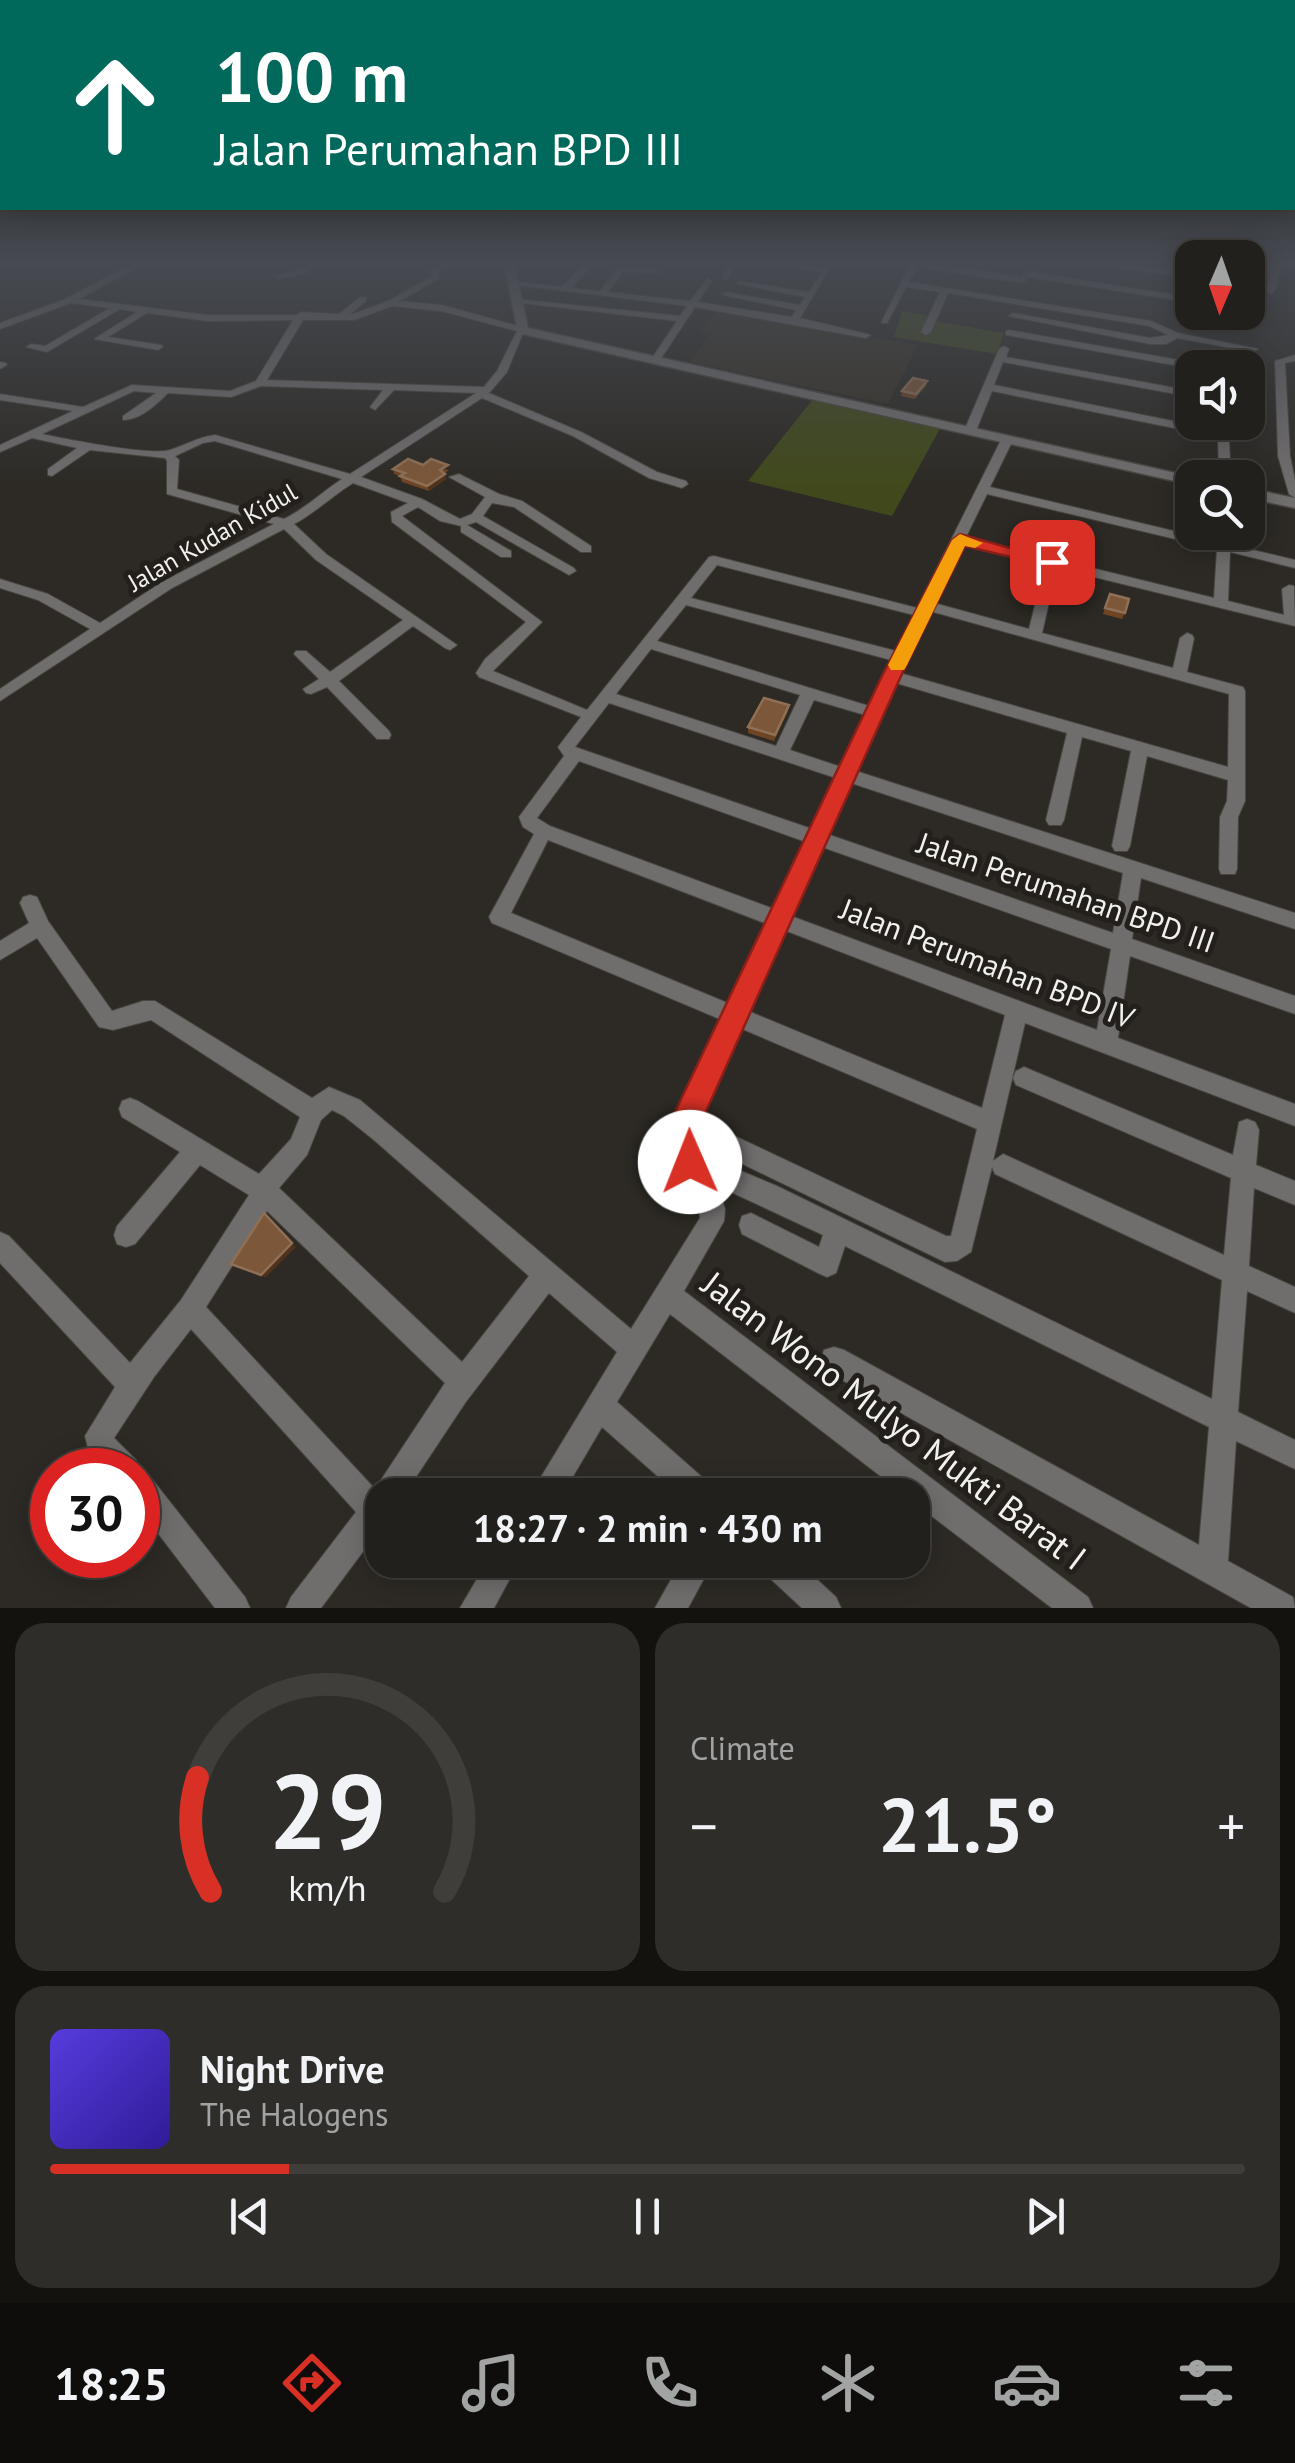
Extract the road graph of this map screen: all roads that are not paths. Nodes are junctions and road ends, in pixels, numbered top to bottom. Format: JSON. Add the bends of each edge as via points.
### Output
{"nodes":[{"id":1,"x":66,"y":337,"type":"edge"},
{"id":2,"x":101,"y":337,"type":"edge"},
{"id":3,"x":288,"y":337,"type":"edge"},
{"id":4,"x":519,"y":337,"type":"edge"},
{"id":5,"x":556,"y":337,"type":"edge"},
{"id":6,"x":671,"y":337,"type":"edge"},
{"id":7,"x":1007,"y":337,"type":"edge"},
{"id":8,"x":1035,"y":337,"type":"edge"},
{"id":9,"x":1128,"y":337,"type":"edge"},
{"id":10,"x":1173,"y":337,"type":"edge"},
{"id":11,"x":1072,"y":344,"type":"junction"},
{"id":12,"x":158,"y":346,"type":"dead end"},
{"id":13,"x":31,"y":347,"type":"dead end"},
{"id":14,"x":1118,"y":352,"type":"junction"},
{"id":15,"x":1175,"y":352,"type":"edge"},
{"id":16,"x":656,"y":358,"type":"junction"},
{"id":17,"x":1295,"y":358,"type":"edge"},
{"id":18,"x":1002,"y":359,"type":"junction"},
{"id":19,"x":1280,"y":378,"type":"junction"},
{"id":20,"x":1295,"y":380,"type":"edge"},
{"id":21,"x":260,"y":382,"type":"junction"},
{"id":22,"x":392,"y":386,"type":"junction"},
{"id":23,"x":990,"y":387,"type":"junction"},
{"id":24,"x":1175,"y":388,"type":"edge"},
{"id":25,"x":165,"y":390,"type":"junction"},
{"id":26,"x":484,"y":392,"type":"junction"},
{"id":27,"x":0,"y":397,"type":"edge"},
{"id":28,"x":1154,"y":407,"type":"dead end"},
{"id":29,"x":375,"y":408,"type":"dead end"},
{"id":30,"x":80,"y":410,"type":"junction"},
{"id":31,"x":127,"y":418,"type":"dead end"},
{"id":32,"x":1151,"y":421,"type":"junction"},
{"id":33,"x":1175,"y":424,"type":"edge"},
{"id":34,"x":970,"y":431,"type":"junction"},
{"id":35,"x":28,"y":434,"type":"junction"},
{"id":36,"x":1007,"y":440,"type":"junction"},
{"id":37,"x":88,"y":446,"type":"junction"},
{"id":38,"x":0,"y":449,"type":"edge"},
{"id":39,"x":168,"y":454,"type":"junction"},
{"id":40,"x":52,"y":472,"type":"dead end"},
{"id":41,"x":1175,"y":476,"type":"edge"},
{"id":42,"x":456,"y":477,"type":"dead end"},
{"id":43,"x":353,"y":478,"type":"junction"},
{"id":44,"x":492,"y":478,"type":"dead end"},
{"id":45,"x":682,"y":484,"type":"dead end"},
{"id":46,"x":476,"y":487,"type":"junction"},
{"id":47,"x":982,"y":490,"type":"junction"},
{"id":48,"x":1295,"y":494,"type":"edge"},
{"id":49,"x":494,"y":497,"type":"junction"},
{"id":50,"x":1265,"y":497,"type":"edge"},
{"id":51,"x":418,"y":502,"type":"junction"},
{"id":52,"x":1295,"y":503,"type":"edge"},
{"id":53,"x":476,"y":517,"type":"junction"},
{"id":54,"x":285,"y":524,"type":"junction"},
{"id":55,"x":463,"y":527,"type":"junction"},
{"id":56,"x":1175,"y":535,"type":"edge"},
{"id":57,"x":960,"y":540,"type":"junction"},
{"id":58,"x":434,"y":548,"type":"junction"},
{"id":59,"x":586,"y":548,"type":"dead end"},
{"id":60,"x":1224,"y":550,"type":"edge"},
{"id":61,"x":1237,"y":550,"type":"edge"},
{"id":62,"x":506,"y":554,"type":"dead end"},
{"id":63,"x":1052,"y":562,"type":"junction"},
{"id":64,"x":1295,"y":564,"type":"edge"},
{"id":65,"x":569,"y":572,"type":"dead end"},
{"id":66,"x":0,"y":584,"type":"edge"},
{"id":67,"x":1289,"y":589,"type":"dead end"},
{"id":68,"x":683,"y":600,"type":"junction"},
{"id":69,"x":1221,"y":604,"type":"junction"},
{"id":70,"x":927,"y":610,"type":"junction"},
{"id":71,"x":411,"y":621,"type":"junction"},
{"id":72,"x":1293,"y":622,"type":"edge"},
{"id":73,"x":101,"y":629,"type":"junction"},
{"id":74,"x":1035,"y":633,"type":"junction"},
{"id":75,"x":1187,"y":638,"type":"dead end"},
{"id":76,"x":650,"y":640,"type":"junction"},
{"id":77,"x":450,"y":645,"type":"dead end"},
{"id":78,"x":301,"y":654,"type":"dead end"},
{"id":79,"x":902,"y":658,"type":"junction"},
{"id":80,"x":1179,"y":674,"type":"junction"},
{"id":81,"x":892,"y":676,"type":"junction"},
{"id":82,"x":329,"y":680,"type":"junction"},
{"id":83,"x":311,"y":689,"type":"dead end"},
{"id":84,"x":809,"y":693,"type":"junction"},
{"id":85,"x":0,"y":696,"type":"edge"},
{"id":86,"x":607,"y":698,"type":"junction"},
{"id":87,"x":580,"y":712,"type":"dead end"},
{"id":88,"x":875,"y":712,"type":"junction"},
{"id":89,"x":1076,"y":729,"type":"junction"},
{"id":90,"x":383,"y":735,"type":"dead end"},
{"id":91,"x":1140,"y":748,"type":"junction"},
{"id":92,"x":575,"y":754,"type":"junction"},
{"id":93,"x":780,"y":754,"type":"junction"},
{"id":94,"x":846,"y":775,"type":"junction"},
{"id":95,"x":1234,"y":775,"type":"junction"},
{"id":96,"x":1055,"y":820,"type":"dead end"},
{"id":97,"x":544,"y":831,"type":"junction"},
{"id":98,"x":818,"y":838,"type":"junction"},
{"id":99,"x":1121,"y":846,"type":"dead end"},
{"id":100,"x":1133,"y":868,"type":"junction"},
{"id":101,"x":1228,"y":869,"type":"dead end"},
{"id":102,"x":30,"y":903,"type":"dead end"},
{"id":103,"x":781,"y":920,"type":"junction"},
{"id":104,"x":1295,"y":921,"type":"edge"},
{"id":105,"x":40,"y":926,"type":"junction"},
{"id":106,"x":1122,"y":944,"type":"junction"},
{"id":107,"x":0,"y":951,"type":"edge"},
{"id":108,"x":1295,"y":1005,"type":"edge"},
{"id":109,"x":1017,"y":1010,"type":"junction"},
{"id":110,"x":733,"y":1014,"type":"junction"},
{"id":111,"x":1106,"y":1044,"type":"junction"},
{"id":112,"x":1024,"y":1078,"type":"dead end"},
{"id":113,"x":321,"y":1105,"type":"junction"},
{"id":114,"x":130,"y":1110,"type":"dead end"},
{"id":115,"x":1295,"y":1116,"type":"edge"},
{"id":116,"x":991,"y":1123,"type":"junction"},
{"id":117,"x":684,"y":1124,"type":"junction"},
{"id":118,"x":1246,"y":1130,"type":"dead end"},
{"id":119,"x":198,"y":1149,"type":"junction"},
{"id":120,"x":690,"y":1162,"type":"junction"},
{"id":121,"x":1003,"y":1166,"type":"dead end"},
{"id":122,"x":1243,"y":1172,"type":"junction"},
{"id":123,"x":263,"y":1192,"type":"junction"},
{"id":124,"x":1295,"y":1193,"type":"edge"},
{"id":125,"x":751,"y":1225,"type":"dead end"},
{"id":126,"x":837,"y":1229,"type":"junction"},
{"id":127,"x":126,"y":1235,"type":"dead end"},
{"id":128,"x":0,"y":1244,"type":"edge"},
{"id":129,"x":1236,"y":1273,"type":"junction"},
{"id":130,"x":547,"y":1274,"type":"junction"},
{"id":131,"x":666,"y":1294,"type":"junction"},
{"id":132,"x":1295,"y":1300,"type":"edge"},
{"id":133,"x":190,"y":1310,"type":"junction"},
{"id":134,"x":633,"y":1349,"type":"junction"},
{"id":135,"x":834,"y":1360,"type":"dead end"},
{"id":136,"x":464,"y":1382,"type":"junction"},
{"id":137,"x":132,"y":1385,"type":"junction"},
{"id":138,"x":600,"y":1406,"type":"junction"},
{"id":139,"x":1225,"y":1420,"type":"junction"},
{"id":140,"x":107,"y":1448,"type":"edge"},
{"id":141,"x":1295,"y":1455,"type":"edge"},
{"id":142,"x":399,"y":1478,"type":"edge"},
{"id":143,"x":556,"y":1478,"type":"edge"},
{"id":144,"x":682,"y":1478,"type":"edge"},
{"id":145,"x":365,"y":1486,"type":"edge"},
{"id":146,"x":160,"y":1512,"type":"edge"},
{"id":147,"x":365,"y":1525,"type":"edge"},
{"id":148,"x":1212,"y":1570,"type":"junction"},
{"id":149,"x":494,"y":1578,"type":"edge"},
{"id":150,"x":689,"y":1578,"type":"edge"},
{"id":151,"x":793,"y":1578,"type":"edge"},
{"id":152,"x":234,"y":1608,"type":"edge"},
{"id":153,"x":302,"y":1608,"type":"edge"},
{"id":154,"x":476,"y":1608,"type":"edge"},
{"id":155,"x":672,"y":1608,"type":"edge"},
{"id":156,"x":826,"y":1608,"type":"edge"},
{"id":157,"x":1076,"y":1608,"type":"edge"},
{"id":158,"x":1282,"y":1608,"type":"edge"}],
"edges":[{"from":1,"to":13,"type":"street","via":[[47,348]]},
{"from":2,"to":12,"type":"street"},
{"from":3,"to":21,"type":"street"},
{"from":4,"to":26,"type":"street","name":"Jalan Kudan Kidul"},
{"from":5,"to":16,"type":"street"},
{"from":6,"to":16,"type":"street"},
{"from":7,"to":18,"type":"street"},
{"from":8,"to":11,"type":"street"},
{"from":9,"to":10,"type":"street"},
{"from":11,"to":14,"type":"street"},
{"from":11,"to":14,"type":"street","via":[[1066,364],[1104,373],[1112,372]]},
{"from":14,"to":15,"type":"street"},
{"from":16,"to":34,"type":"street"},
{"from":17,"to":19,"type":"street","via":[[1280,361]]},
{"from":18,"to":23,"type":"street"},
{"from":18,"to":24,"type":"street"},
{"from":19,"to":20,"type":"street"},
{"from":19,"to":48,"type":"street","via":[[1281,458]]},
{"from":21,"to":22,"type":"street"},
{"from":21,"to":25,"type":"street","via":[[232,394]]},
{"from":22,"to":26,"type":"street"},
{"from":22,"to":29,"type":"street"},
{"from":23,"to":32,"type":"street","via":[[1075,398]]},
{"from":23,"to":34,"type":"street"},
{"from":25,"to":30,"type":"street","via":[[132,388]]},
{"from":25,"to":31,"type":"street"},
{"from":26,"to":43,"type":"street","name":"Jalan Kudan Kidul"},
{"from":26,"to":45,"type":"street"},
{"from":27,"to":30,"type":"street"},
{"from":28,"to":32,"type":"street"},
{"from":30,"to":35,"type":"street"},
{"from":32,"to":33,"type":"street"},
{"from":34,"to":36,"type":"street"},
{"from":35,"to":37,"type":"street"},
{"from":35,"to":38,"type":"street"},
{"from":36,"to":41,"type":"street"},
{"from":36,"to":47,"type":"street"},
{"from":37,"to":39,"type":"street"},
{"from":37,"to":40,"type":"street"},
{"from":39,"to":43,"type":"street","via":[[216,438]]},
{"from":39,"to":54,"type":"street","via":[[171,490]]},
{"from":42,"to":46,"type":"street"},
{"from":43,"to":51,"type":"street"},
{"from":43,"to":54,"type":"street","name":"Jalan Kudan Kidul"},
{"from":44,"to":46,"type":"street"},
{"from":46,"to":49,"type":"street"},
{"from":47,"to":56,"type":"street"},
{"from":47,"to":57,"type":"street"},
{"from":49,"to":53,"type":"street"},
{"from":49,"to":59,"type":"street","via":[[518,504]]},
{"from":50,"to":52,"type":"street"},
{"from":51,"to":55,"type":"street"},
{"from":51,"to":58,"type":"street","via":[[394,517]]},
{"from":53,"to":55,"type":"street"},
{"from":53,"to":65,"type":"street"},
{"from":54,"to":71,"type":"street"},
{"from":54,"to":73,"type":"street","name":"Jalan Kudan Kidul","via":[[185,574]]},
{"from":55,"to":58,"type":"street"},
{"from":55,"to":62,"type":"street"},
{"from":57,"to":63,"type":"street"},
{"from":57,"to":70,"type":"street"},
{"from":58,"to":87,"type":"street","via":[[532,618],[533,625],[484,674]]},
{"from":60,"to":69,"type":"street"},
{"from":61,"to":64,"type":"street"},
{"from":63,"to":69,"type":"street"},
{"from":63,"to":74,"type":"street"},
{"from":66,"to":73,"type":"street","via":[[44,598]]},
{"from":67,"to":72,"type":"street"},
{"from":68,"to":70,"type":"street","via":[[710,562],[720,561]]},
{"from":68,"to":76,"type":"street"},
{"from":68,"to":79,"type":"street"},
{"from":69,"to":72,"type":"street"},
{"from":70,"to":74,"type":"street"},
{"from":70,"to":79,"type":"street"},
{"from":71,"to":77,"type":"street"},
{"from":71,"to":82,"type":"street"},
{"from":73,"to":85,"type":"street","name":"Jalan Kudan Kidul"},
{"from":74,"to":80,"type":"street"},
{"from":75,"to":80,"type":"street"},
{"from":76,"to":84,"type":"street"},
{"from":76,"to":86,"type":"street"},
{"from":78,"to":82,"type":"street"},
{"from":79,"to":81,"type":"street"},
{"from":80,"to":95,"type":"street","via":[[1236,691]]},
{"from":81,"to":88,"type":"street"},
{"from":81,"to":89,"type":"street"},
{"from":82,"to":83,"type":"street"},
{"from":82,"to":90,"type":"street"},
{"from":84,"to":88,"type":"street"},
{"from":84,"to":93,"type":"street"},
{"from":86,"to":92,"type":"street","via":[[566,747]]},
{"from":86,"to":93,"type":"street","name":"Jalan Perumahan BPD III"},
{"from":88,"to":94,"type":"street"},
{"from":89,"to":91,"type":"street"},
{"from":89,"to":96,"type":"street"},
{"from":91,"to":95,"type":"street"},
{"from":91,"to":99,"type":"street"},
{"from":92,"to":97,"type":"street","via":[[528,817]]},
{"from":92,"to":98,"type":"street","name":"Jalan Perumahan BPD III"},
{"from":93,"to":94,"type":"street","name":"Jalan Perumahan BPD III"},
{"from":94,"to":98,"type":"street"},
{"from":94,"to":100,"type":"street","name":"Jalan Perumahan BPD III"},
{"from":95,"to":101,"type":"street"},
{"from":97,"to":103,"type":"street","name":"Jalan Perumahan BPD IV"},
{"from":97,"to":110,"type":"street","via":[[500,917]]},
{"from":98,"to":103,"type":"street"},
{"from":98,"to":106,"type":"street","name":"Jalan Perumahan BPD III"},
{"from":100,"to":104,"type":"street","name":"Jalan Perumahan BPD III"},
{"from":100,"to":106,"type":"street"},
{"from":102,"to":105,"type":"street"},
{"from":103,"to":109,"type":"street","name":"Jalan Perumahan BPD IV"},
{"from":103,"to":110,"type":"street"},
{"from":105,"to":107,"type":"street"},
{"from":105,"to":113,"type":"street","via":[[106,1020],[155,1011]]},
{"from":106,"to":108,"type":"street","name":"Jalan Perumahan BPD III"},
{"from":106,"to":111,"type":"street"},
{"from":109,"to":111,"type":"street","name":"Jalan Perumahan BPD IV"},
{"from":109,"to":116,"type":"street"},
{"from":110,"to":116,"type":"street"},
{"from":110,"to":117,"type":"street"},
{"from":111,"to":115,"type":"street","name":"Jalan Perumahan BPD IV"},
{"from":112,"to":122,"type":"street"},
{"from":113,"to":123,"type":"street"},
{"from":113,"to":130,"type":"street","via":[[367,1120]]},
{"from":114,"to":119,"type":"street"},
{"from":116,"to":117,"type":"street","via":[[962,1242],[944,1249]]},
{"from":117,"to":120,"type":"street"},
{"from":118,"to":122,"type":"street"},
{"from":119,"to":123,"type":"street"},
{"from":119,"to":127,"type":"street"},
{"from":120,"to":126,"type":"street"},
{"from":120,"to":131,"type":"street","via":[[711,1197],[712,1221]]},
{"from":121,"to":129,"type":"street"},
{"from":122,"to":124,"type":"street"},
{"from":122,"to":129,"type":"street"},
{"from":123,"to":133,"type":"street"},
{"from":123,"to":136,"type":"street"},
{"from":125,"to":126,"type":"street","via":[[827,1264]]},
{"from":126,"to":139,"type":"street"},
{"from":128,"to":137,"type":"street"},
{"from":129,"to":132,"type":"street"},
{"from":129,"to":139,"type":"street"},
{"from":130,"to":134,"type":"street"},
{"from":130,"to":136,"type":"street"},
{"from":131,"to":134,"type":"street"},
{"from":131,"to":157,"type":"street","name":"Jalan Wono Mulyo Mukti Barat I"},
{"from":133,"to":137,"type":"street"},
{"from":133,"to":145,"type":"street"},
{"from":134,"to":138,"type":"street"},
{"from":135,"to":148,"type":"street"},
{"from":136,"to":142,"type":"street"},
{"from":137,"to":140,"type":"street","via":[[98,1438]]},
{"from":138,"to":143,"type":"street"},
{"from":138,"to":144,"type":"street"},
{"from":139,"to":141,"type":"street"},
{"from":139,"to":148,"type":"street"},
{"from":146,"to":152,"type":"street"},
{"from":147,"to":153,"type":"street"},
{"from":148,"to":158,"type":"street"},
{"from":149,"to":154,"type":"street"},
{"from":150,"to":155,"type":"street"},
{"from":151,"to":156,"type":"street"}]}
